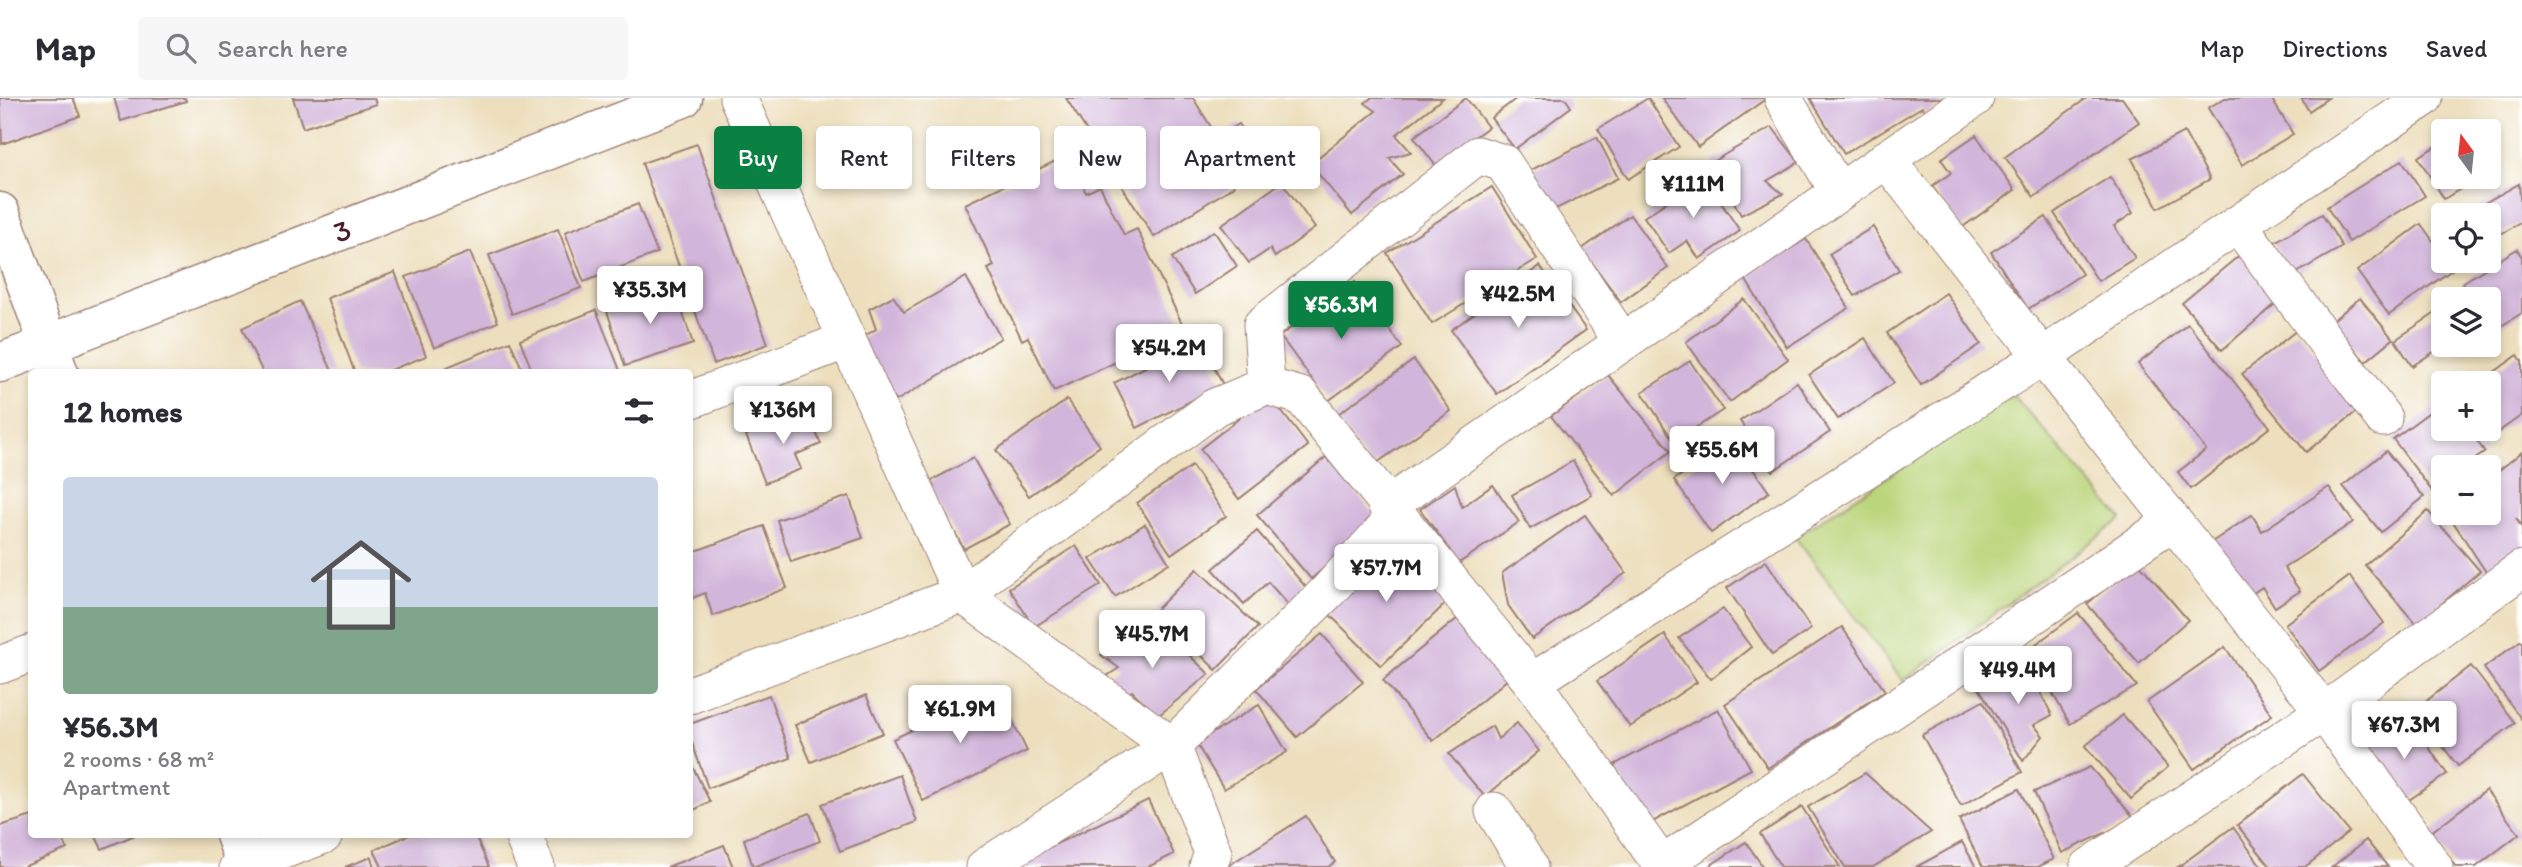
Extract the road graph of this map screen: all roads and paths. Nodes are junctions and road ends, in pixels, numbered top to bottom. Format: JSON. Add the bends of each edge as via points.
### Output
{"nodes":[{"id":1,"x":682,"y":98,"type":"edge"},
{"id":2,"x":738,"y":98,"type":"edge"},
{"id":3,"x":1783,"y":98,"type":"edge"},
{"id":4,"x":1975,"y":98,"type":"edge"},
{"id":5,"x":2424,"y":98,"type":"edge"},
{"id":6,"x":1886,"y":159,"type":"junction"},
{"id":7,"x":1838,"y":191,"type":"junction"},
{"id":8,"x":0,"y":212,"type":"edge"},
{"id":9,"x":2238,"y":225,"type":"junction"},
{"id":10,"x":847,"y":340,"type":"junction"},
{"id":11,"x":1622,"y":341,"type":"junction"},
{"id":12,"x":2042,"y":357,"type":"junction"},
{"id":13,"x":54,"y":359,"type":"edge"},
{"id":14,"x":0,"y":363,"type":"edge"},
{"id":15,"x":1266,"y":386,"type":"junction"},
{"id":16,"x":693,"y":399,"type":"edge"},
{"id":17,"x":2383,"y":418,"type":"dead end"},
{"id":18,"x":1392,"y":511,"type":"junction"},
{"id":19,"x":2172,"y":522,"type":"junction"},
{"id":20,"x":2522,"y":569,"type":"edge"},
{"id":21,"x":962,"y":594,"type":"junction"},
{"id":22,"x":28,"y":654,"type":"edge"},
{"id":23,"x":0,"y":665,"type":"edge"},
{"id":24,"x":1532,"y":682,"type":"junction"},
{"id":25,"x":693,"y":694,"type":"edge"},
{"id":26,"x":2323,"y":712,"type":"junction"},
{"id":27,"x":1172,"y":746,"type":"junction"},
{"id":28,"x":1494,"y":811,"type":"dead end"},
{"id":29,"x":313,"y":838,"type":"edge"},
{"id":30,"x":524,"y":838,"type":"edge"},
{"id":31,"x":242,"y":858,"type":"edge"},
{"id":32,"x":1662,"y":866,"type":"edge"},
{"id":33,"x":536,"y":867,"type":"edge"},
{"id":34,"x":985,"y":867,"type":"edge"},
{"id":35,"x":1208,"y":867,"type":"edge"},
{"id":36,"x":1529,"y":867,"type":"edge"},
{"id":37,"x":2089,"y":867,"type":"edge"},
{"id":38,"x":2434,"y":867,"type":"edge"}],
"edges":[{"from":1,"to":13,"type":"street","name":"3"},
{"from":2,"to":10,"type":"street"},
{"from":3,"to":7,"type":"street"},
{"from":4,"to":6,"type":"street"},
{"from":5,"to":9,"type":"street"},
{"from":6,"to":7,"type":"street"},
{"from":6,"to":12,"type":"street"},
{"from":7,"to":11,"type":"street"},
{"from":8,"to":13,"type":"street"},
{"from":9,"to":12,"type":"street"},
{"from":9,"to":17,"type":"street"},
{"from":10,"to":16,"type":"street"},
{"from":10,"to":21,"type":"street"},
{"from":11,"to":15,"type":"street","via":[[1503,163],[1478,155],[1262,325]]},
{"from":11,"to":18,"type":"street"},
{"from":12,"to":19,"type":"street"},
{"from":12,"to":24,"type":"street"},
{"from":13,"to":14,"type":"street","name":"3"},
{"from":15,"to":18,"type":"street","via":[[1301,396]]},
{"from":15,"to":21,"type":"street","via":[[1216,407]]},
{"from":18,"to":24,"type":"street"},
{"from":18,"to":27,"type":"street","via":[[1328,591]]},
{"from":19,"to":26,"type":"street"},
{"from":19,"to":32,"type":"street"},
{"from":20,"to":26,"type":"street"},
{"from":21,"to":25,"type":"street"},
{"from":21,"to":27,"type":"street"},
{"from":22,"to":23,"type":"street"},
{"from":24,"to":32,"type":"street"},
{"from":26,"to":37,"type":"street"},
{"from":26,"to":38,"type":"street"},
{"from":27,"to":34,"type":"street"},
{"from":27,"to":35,"type":"street","via":[[1213,853]]},
{"from":28,"to":36,"type":"street"},
{"from":29,"to":31,"type":"street"},
{"from":30,"to":33,"type":"street"}]}
